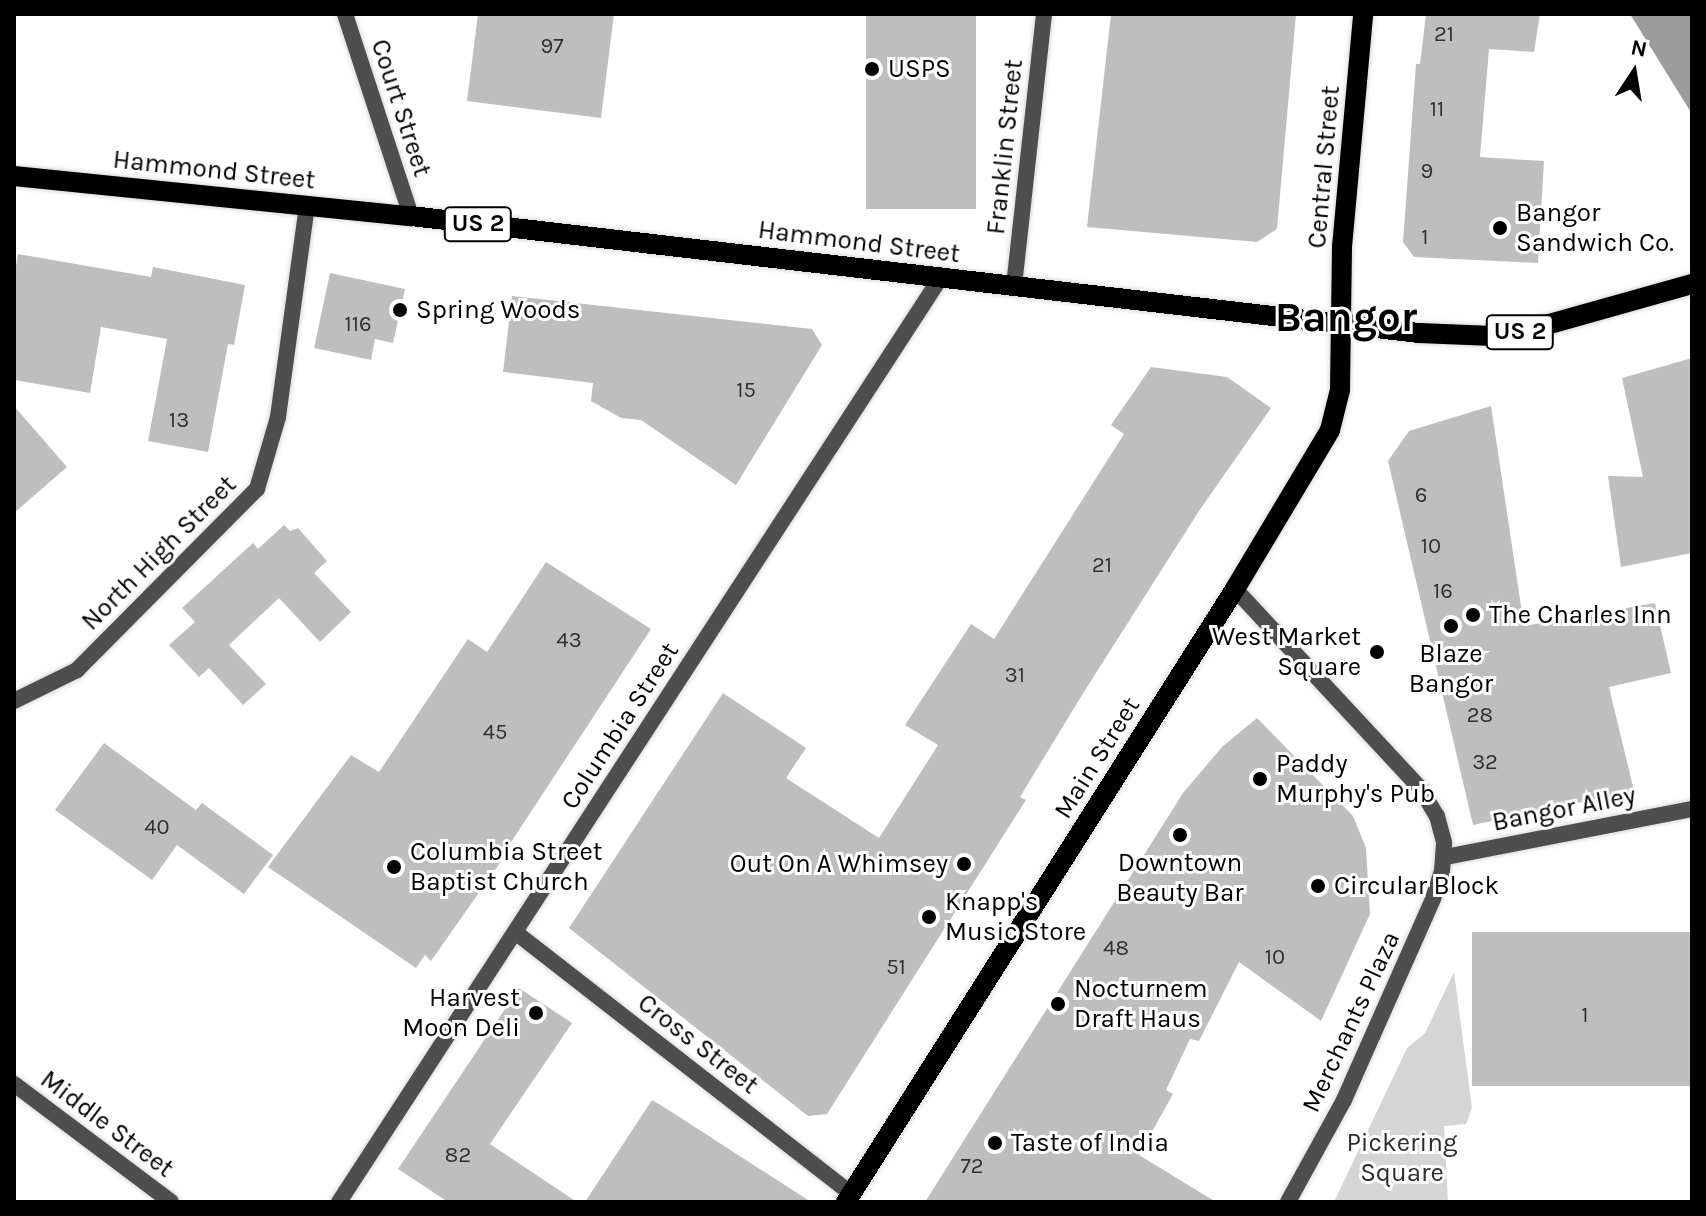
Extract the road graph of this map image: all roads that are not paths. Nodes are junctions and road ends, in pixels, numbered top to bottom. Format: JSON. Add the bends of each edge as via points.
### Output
{"nodes":[{"id":1,"x":345,"y":14,"type":"edge"},
{"id":2,"x":1044,"y":14,"type":"edge"},
{"id":3,"x":1363,"y":14,"type":"edge"},
{"id":4,"x":14,"y":176,"type":"edge"},
{"id":5,"x":307,"y":206,"type":"junction"},
{"id":6,"x":411,"y":216,"type":"junction"},
{"id":7,"x":941,"y":277,"type":"junction"},
{"id":8,"x":1692,"y":284,"type":"edge"},
{"id":9,"x":1014,"y":286,"type":"junction"},
{"id":10,"x":1341,"y":324,"type":"junction"},
{"id":11,"x":1235,"y":589,"type":"junction"},
{"id":12,"x":14,"y":701,"type":"edge"},
{"id":13,"x":1692,"y":809,"type":"edge"},
{"id":14,"x":1445,"y":857,"type":"junction"},
{"id":15,"x":515,"y":932,"type":"junction"},
{"id":16,"x":14,"y":1084,"type":"edge"},
{"id":17,"x":849,"y":1198,"type":"edge"},
{"id":18,"x":171,"y":1202,"type":"edge"},
{"id":19,"x":339,"y":1202,"type":"edge"},
{"id":20,"x":1288,"y":1202,"type":"edge"}],
"edges":[{"from":1,"to":6,"type":"street","name":"Court Street"},
{"from":2,"to":9,"type":"street","name":"Franklin Street"},
{"from":3,"to":10,"type":"main road","name":"Central Street","via":[[1342,247]]},
{"from":4,"to":5,"type":"main road","name":"Hammond Street","number":"US 2"},
{"from":5,"to":6,"type":"main road","name":"Hammond Street","number":"US 2"},
{"from":5,"to":12,"type":"street","name":"North High Street","via":[[278,417],[257,489],[77,670]]},
{"from":6,"to":7,"type":"main road","name":"Hammond Street","number":"US 2"},
{"from":7,"to":9,"type":"main road","name":"Hammond Street","number":"US 2"},
{"from":7,"to":15,"type":"street","name":"Columbia Street"},
{"from":8,"to":10,"type":"main road","name":"Hammond Street","number":"US 2","via":[[1550,326],[1493,336]]},
{"from":9,"to":10,"type":"main road","name":"Hammond Street","number":"US 2"},
{"from":10,"to":11,"type":"main road","name":"Main Street","via":[[1340,390],[1330,430]]},
{"from":11,"to":14,"type":"street","via":[[1420,788],[1437,816]]},
{"from":11,"to":17,"type":"main road","name":"Main Street"},
{"from":13,"to":14,"type":"street","name":"Bangor Alley"},
{"from":14,"to":20,"type":"street","name":"Merchants Plaza","via":[[1433,899],[1349,1090]]},
{"from":15,"to":17,"type":"street","name":"Cross Street"},
{"from":15,"to":19,"type":"street","name":"Columbia Street"},
{"from":16,"to":18,"type":"street","name":"Middle Street"}]}
